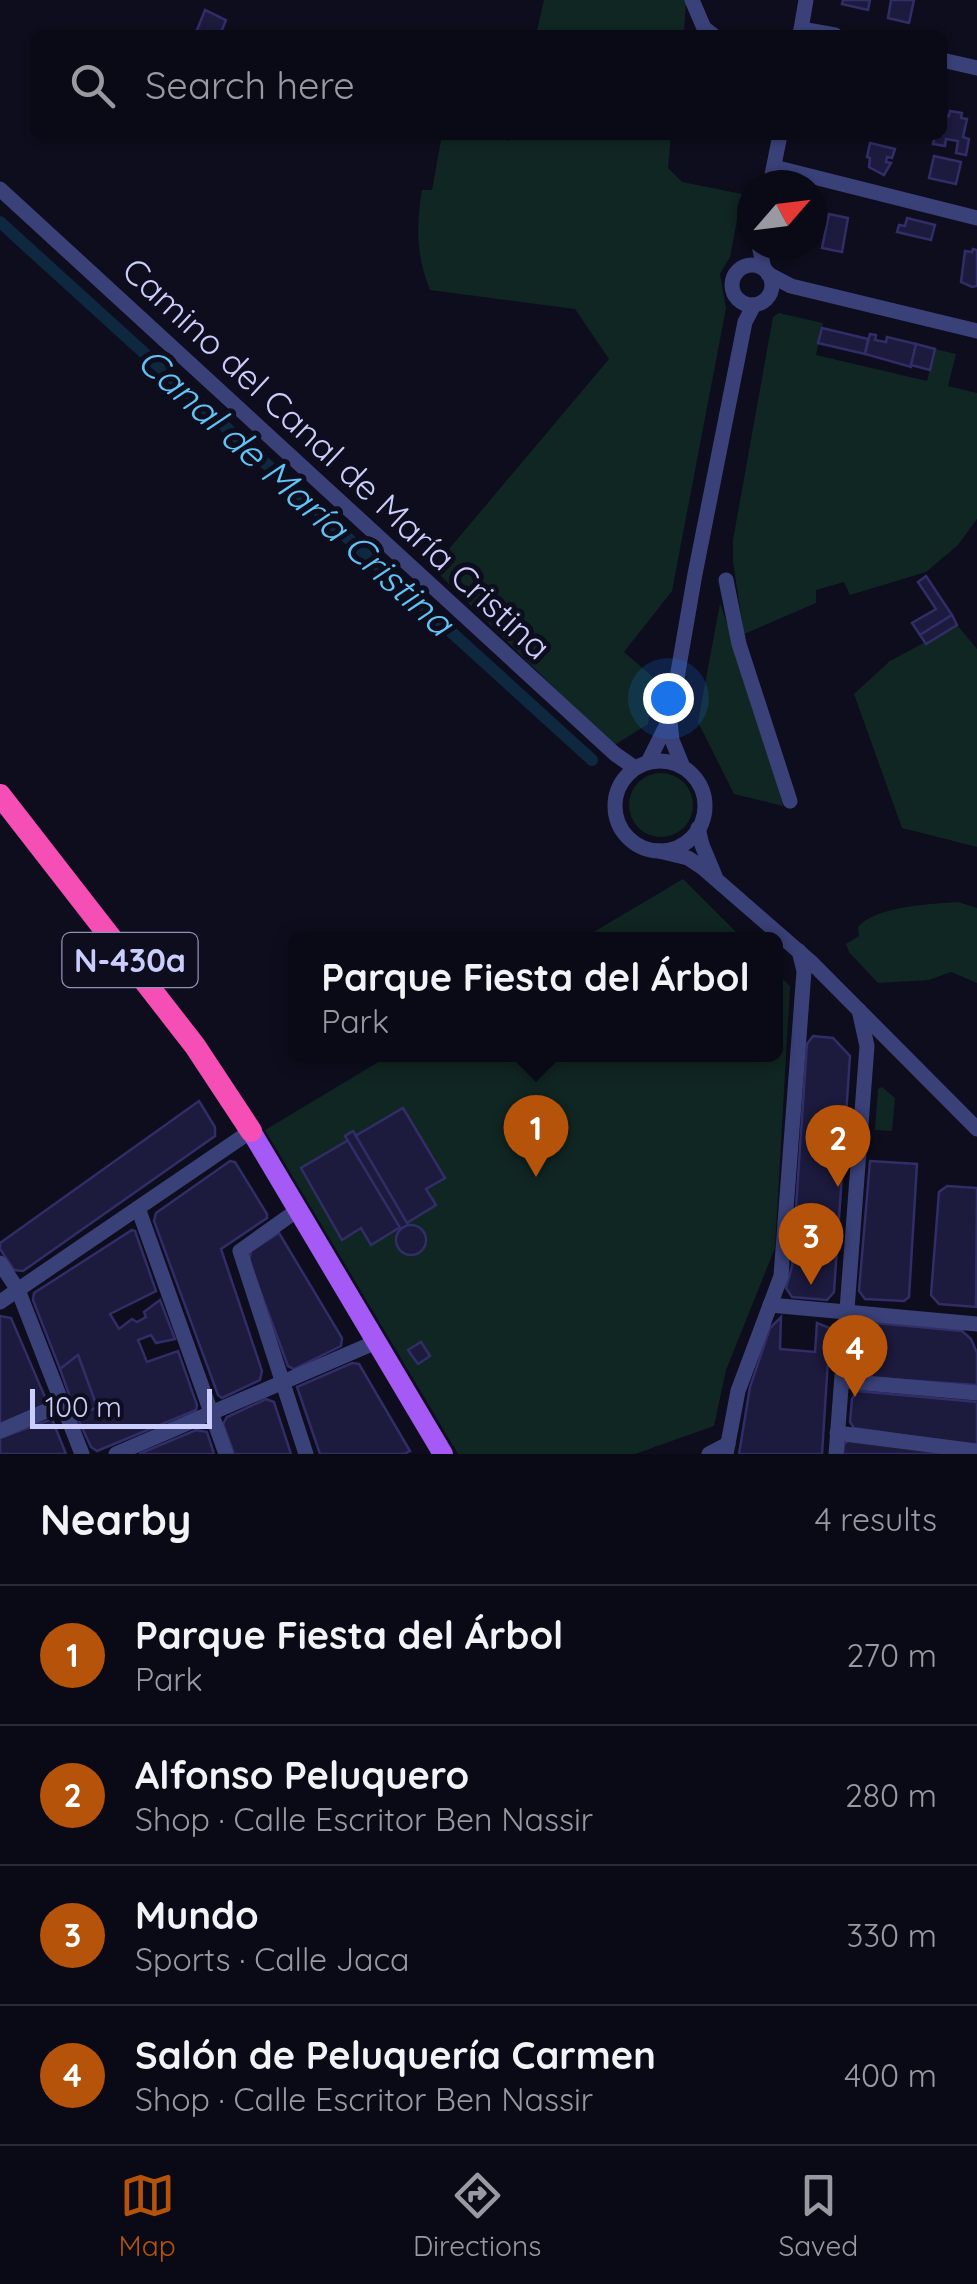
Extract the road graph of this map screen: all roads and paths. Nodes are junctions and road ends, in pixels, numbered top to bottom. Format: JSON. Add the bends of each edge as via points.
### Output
{"nodes":[{"id":1,"x":692,"y":0,"type":"edge"},
{"id":2,"x":806,"y":0,"type":"edge"},
{"id":3,"x":707,"y":30,"type":"edge"},
{"id":4,"x":800,"y":30,"type":"edge"},
{"id":5,"x":947,"y":61,"type":"edge"},
{"id":6,"x":977,"y":68,"type":"edge"},
{"id":7,"x":779,"y":140,"type":"edge"},
{"id":8,"x":774,"y":167,"type":"junction"},
{"id":9,"x":773,"y":170,"type":"edge"},
{"id":10,"x":0,"y":189,"type":"edge"},
{"id":11,"x":977,"y":218,"type":"edge"},
{"id":12,"x":751,"y":260,"type":"edge"},
{"id":13,"x":763,"y":260,"type":"edge"},
{"id":14,"x":747,"y":266,"type":"junction"},
{"id":15,"x":766,"y":271,"type":"junction"},
{"id":16,"x":791,"y":286,"type":"junction"},
{"id":17,"x":769,"y":295,"type":"junction"},
{"id":18,"x":747,"y":307,"type":"junction"},
{"id":19,"x":977,"y":330,"type":"edge"},
{"id":20,"x":726,"y":580,"type":"dead end"},
{"id":21,"x":670,"y":718,"type":"junction"},
{"id":22,"x":642,"y":765,"type":"junction"},
{"id":23,"x":683,"y":767,"type":"junction"},
{"id":24,"x":0,"y":795,"type":"edge"},
{"id":25,"x":790,"y":801,"type":"dead end"},
{"id":26,"x":698,"y":828,"type":"junction"},
{"id":27,"x":659,"y":850,"type":"junction"},
{"id":28,"x":717,"y":879,"type":"junction"},
{"id":29,"x":777,"y":932,"type":"edge"},
{"id":30,"x":783,"y":937,"type":"edge"},
{"id":31,"x":799,"y":951,"type":"junction"},
{"id":32,"x":838,"y":988,"type":"junction"},
{"id":33,"x":801,"y":1003,"type":"junction"},
{"id":34,"x":859,"y":1010,"type":"junction"},
{"id":35,"x":892,"y":1045,"type":"junction"},
{"id":36,"x":867,"y":1046,"type":"junction"},
{"id":37,"x":977,"y":1129,"type":"edge"},
{"id":38,"x":251,"y":1131,"type":"junction"},
{"id":39,"x":138,"y":1208,"type":"junction"},
{"id":40,"x":299,"y":1208,"type":"junction"},
{"id":41,"x":0,"y":1263,"type":"edge"},
{"id":42,"x":18,"y":1290,"type":"junction"},
{"id":43,"x":0,"y":1302,"type":"edge"},
{"id":44,"x":770,"y":1306,"type":"junction"},
{"id":45,"x":848,"y":1312,"type":"junction"},
{"id":46,"x":977,"y":1324,"type":"edge"},
{"id":47,"x":376,"y":1342,"type":"junction"},
{"id":48,"x":842,"y":1382,"type":"junction"},
{"id":49,"x":282,"y":1385,"type":"junction"},
{"id":50,"x":977,"y":1393,"type":"edge"},
{"id":51,"x":62,"y":1404,"type":"junction"},
{"id":52,"x":211,"y":1415,"type":"junction"},
{"id":53,"x":0,"y":1431,"type":"edge"},
{"id":54,"x":837,"y":1434,"type":"junction"},
{"id":55,"x":727,"y":1449,"type":"edge"},
{"id":56,"x":977,"y":1451,"type":"edge"},
{"id":57,"x":440,"y":1453,"type":"edge"},
{"id":58,"x":82,"y":1454,"type":"edge"},
{"id":59,"x":116,"y":1454,"type":"edge"},
{"id":60,"x":226,"y":1454,"type":"edge"},
{"id":61,"x":306,"y":1454,"type":"edge"},
{"id":62,"x":709,"y":1454,"type":"edge"},
{"id":63,"x":836,"y":1454,"type":"edge"}],
"edges":[{"from":1,"to":3,"type":"street"},
{"from":2,"to":4,"type":"street"},
{"from":5,"to":6,"type":"street"},
{"from":7,"to":8,"type":"street"},
{"from":8,"to":9,"type":"street"},
{"from":8,"to":11,"type":"street"},
{"from":10,"to":22,"type":"street","name":"Camino del Canal de María Cristina","via":[[615,754]]},
{"from":12,"to":14,"type":"street"},
{"from":13,"to":15,"type":"street"},
{"from":14,"to":15,"type":"street"},
{"from":14,"to":18,"type":"street","via":[[733,279]]},
{"from":15,"to":16,"type":"street"},
{"from":15,"to":17,"type":"street"},
{"from":16,"to":17,"type":"street"},
{"from":16,"to":19,"type":"street"},
{"from":17,"to":18,"type":"street"},
{"from":18,"to":21,"type":"street"},
{"from":20,"to":25,"type":"street","via":[[739,644]]},
{"from":21,"to":22,"type":"street"},
{"from":21,"to":23,"type":"street"},
{"from":22,"to":23,"type":"street","via":[[666,761]]},
{"from":22,"to":27,"type":"street","via":[[618,790],[617,818],[632,841]]},
{"from":23,"to":26,"type":"street","via":[[704,796]]},
{"from":24,"to":38,"type":"highway","number":"N-430a","via":[[195,1046]]},
{"from":26,"to":27,"type":"street","via":[[680,846]]},
{"from":26,"to":28,"type":"street"},
{"from":27,"to":28,"type":"street","via":[[688,858]]},
{"from":28,"to":29,"type":"street"},
{"from":30,"to":31,"type":"street"},
{"from":31,"to":32,"type":"street"},
{"from":31,"to":33,"type":"street"},
{"from":32,"to":33,"type":"street","via":[[806,987]]},
{"from":32,"to":34,"type":"street"},
{"from":33,"to":44,"type":"street","via":[[784,1251]]},
{"from":34,"to":35,"type":"street"},
{"from":34,"to":36,"type":"street"},
{"from":35,"to":36,"type":"street"},
{"from":35,"to":37,"type":"street"},
{"from":36,"to":45,"type":"street"},
{"from":38,"to":39,"type":"street"},
{"from":38,"to":40,"type":"main road"},
{"from":39,"to":42,"type":"street"},
{"from":39,"to":52,"type":"street"},
{"from":40,"to":47,"type":"main road"},
{"from":40,"to":49,"type":"street","via":[[240,1250]]},
{"from":41,"to":42,"type":"street"},
{"from":42,"to":43,"type":"street"},
{"from":42,"to":51,"type":"street"},
{"from":44,"to":45,"type":"street"},
{"from":44,"to":55,"type":"street","via":[[738,1391]]},
{"from":45,"to":46,"type":"street"},
{"from":45,"to":48,"type":"street"},
{"from":47,"to":49,"type":"street"},
{"from":47,"to":57,"type":"main road"},
{"from":48,"to":50,"type":"street"},
{"from":48,"to":54,"type":"street"},
{"from":49,"to":52,"type":"street"},
{"from":49,"to":61,"type":"street"},
{"from":51,"to":53,"type":"street"},
{"from":51,"to":58,"type":"street"},
{"from":52,"to":59,"type":"street"},
{"from":52,"to":60,"type":"street"},
{"from":54,"to":56,"type":"street"},
{"from":54,"to":63,"type":"street"},
{"from":55,"to":62,"type":"street"}]}
